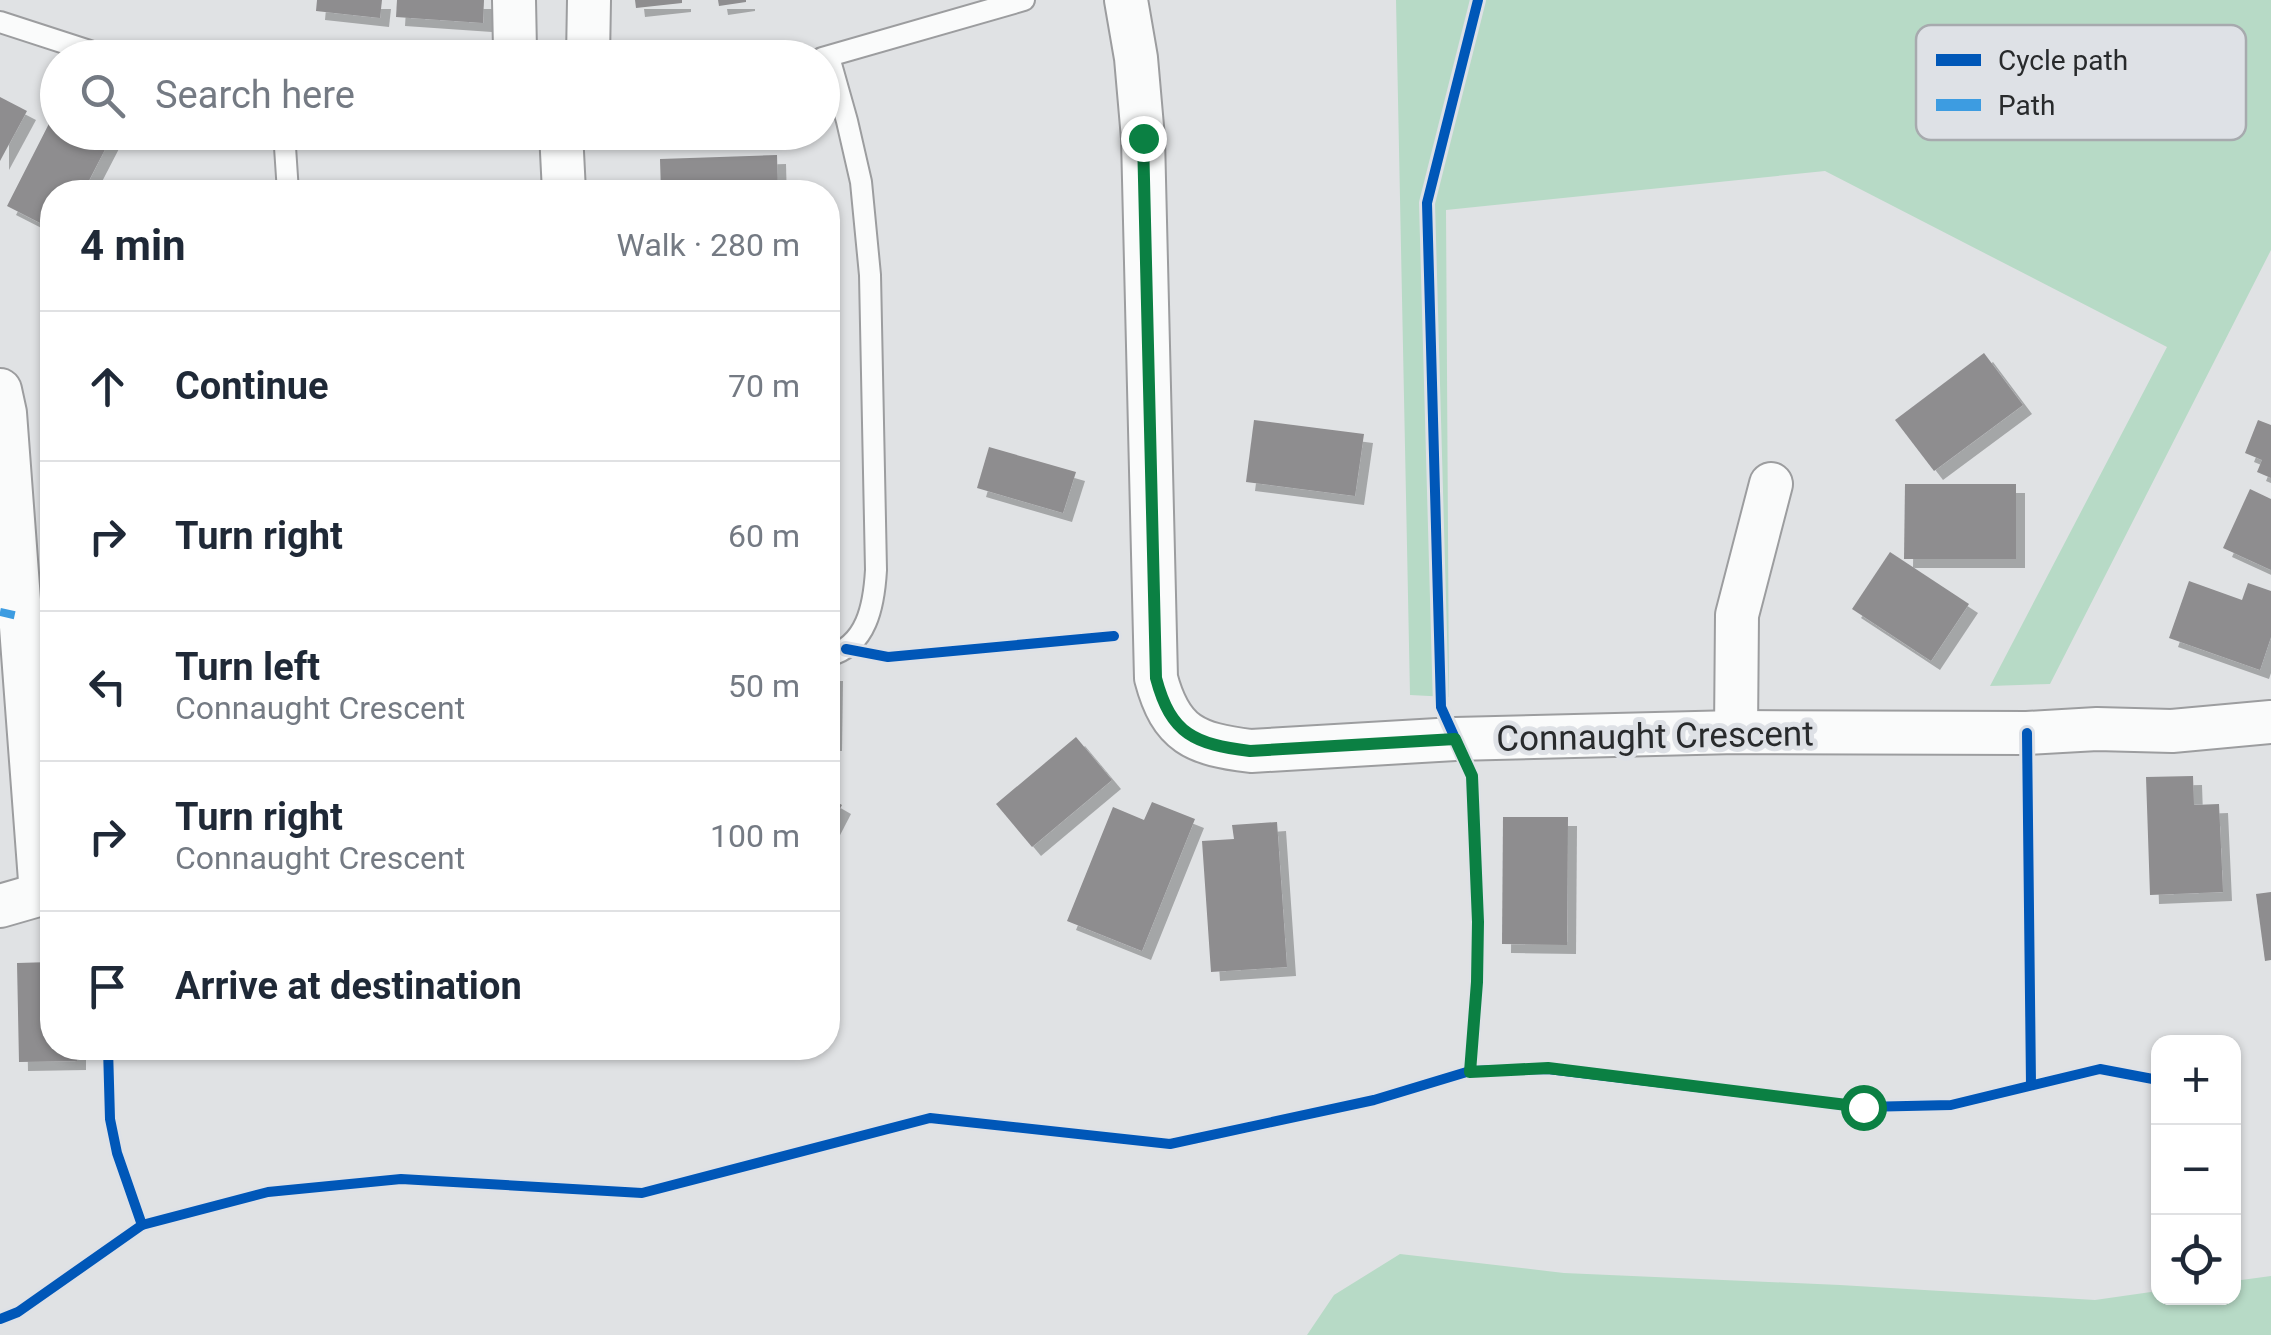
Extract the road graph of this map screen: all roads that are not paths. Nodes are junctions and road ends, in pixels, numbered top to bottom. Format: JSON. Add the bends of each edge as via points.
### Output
{"nodes":[{"id":1,"x":514,"y":0,"type":"edge"},
{"id":2,"x":589,"y":0,"type":"edge"},
{"id":3,"x":1024,"y":0,"type":"edge"},
{"id":4,"x":1126,"y":0,"type":"edge"},
{"id":5,"x":0,"y":22,"type":"edge"},
{"id":6,"x":56,"y":40,"type":"edge"},
{"id":7,"x":514,"y":40,"type":"edge"},
{"id":8,"x":588,"y":40,"type":"edge"},
{"id":9,"x":840,"y":54,"type":"edge"},
{"id":10,"x":840,"y":100,"type":"edge"},
{"id":11,"x":285,"y":150,"type":"edge"},
{"id":12,"x":562,"y":150,"type":"edge"},
{"id":13,"x":287,"y":180,"type":"edge"},
{"id":14,"x":563,"y":180,"type":"edge"},
{"id":15,"x":0,"y":390,"type":"edge"},
{"id":16,"x":1771,"y":484,"type":"dead end"},
{"id":17,"x":840,"y":653,"type":"edge"},
{"id":18,"x":2271,"y":722,"type":"edge"},
{"id":19,"x":1736,"y":732,"type":"junction"},
{"id":20,"x":40,"y":820,"type":"edge"},
{"id":21,"x":40,"y":894,"type":"edge"},
{"id":22,"x":0,"y":906,"type":"edge"}],
"edges":[{"from":1,"to":7,"type":"street"},
{"from":2,"to":8,"type":"street"},
{"from":3,"to":9,"type":"lane"},
{"from":4,"to":19,"type":"street","name":"Connaught Crescent","via":[[1143,138],[1156,678],[1174,722],[1218,747],[1250,751]]},
{"from":5,"to":6,"type":"lane"},
{"from":10,"to":17,"type":"lane","via":[[860,182],[870,275],[876,570],[868,617],[856,641]]},
{"from":11,"to":13,"type":"lane"},
{"from":12,"to":14,"type":"street"},
{"from":15,"to":20,"type":"street"},
{"from":16,"to":19,"type":"street","via":[[1737,615]]},
{"from":18,"to":19,"type":"street","name":"Connaught Crescent","via":[[2172,732]]},
{"from":21,"to":22,"type":"street"}]}
